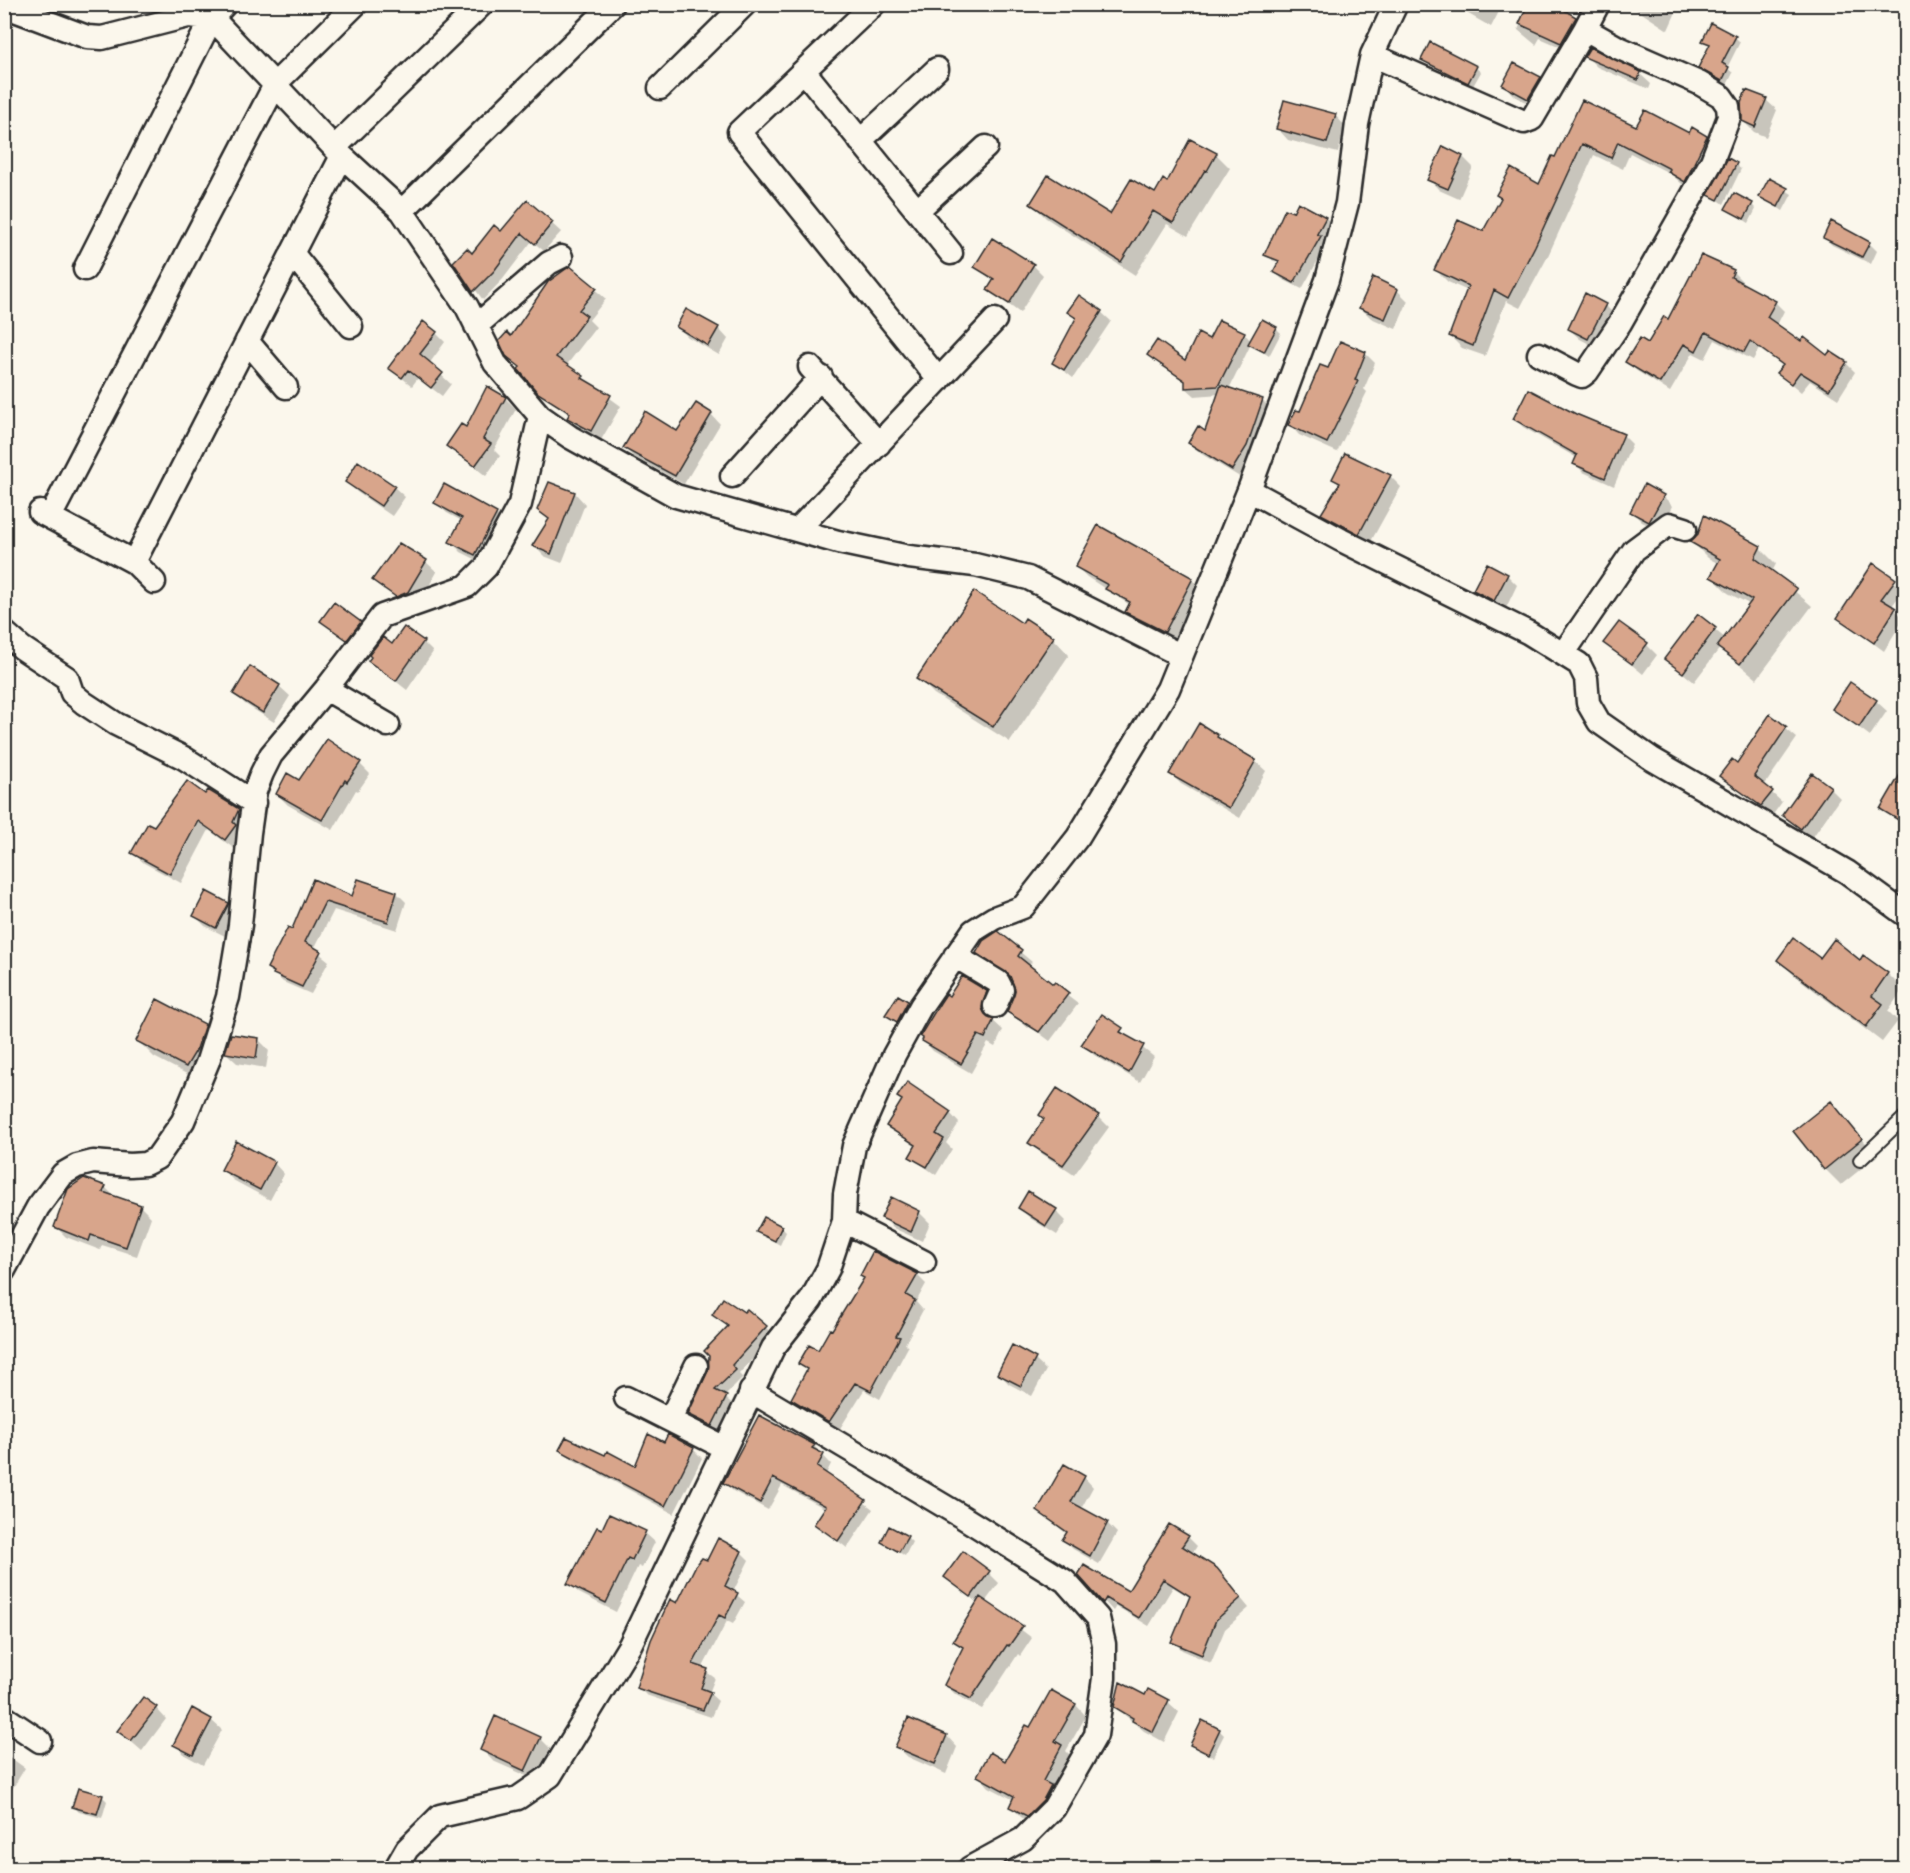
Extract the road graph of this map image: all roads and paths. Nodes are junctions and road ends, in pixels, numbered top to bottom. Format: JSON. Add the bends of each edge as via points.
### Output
{"nodes":[{"id":1,"x":356,"y":4,"type":"edge"},
{"id":2,"x":482,"y":4,"type":"edge"},
{"id":3,"x":613,"y":4,"type":"edge"},
{"id":4,"x":745,"y":4,"type":"edge"},
{"id":5,"x":874,"y":4,"type":"edge"},
{"id":6,"x":1396,"y":4,"type":"edge"},
{"id":7,"x":1598,"y":4,"type":"edge"},
{"id":8,"x":4,"y":6,"type":"edge"},
{"id":9,"x":219,"y":11,"type":"edge"},
{"id":10,"x":1584,"y":29,"type":"junction"},
{"id":11,"x":1372,"y":55,"type":"junction"},
{"id":12,"x":936,"y":69,"type":"dead end"},
{"id":13,"x":804,"y":71,"type":"junction"},
{"id":14,"x":276,"y":83,"type":"junction"},
{"id":15,"x":660,"y":88,"type":"dead end"},
{"id":16,"x":860,"y":141,"type":"junction"},
{"id":17,"x":986,"y":147,"type":"dead end"},
{"id":18,"x":338,"y":152,"type":"junction"},
{"id":19,"x":402,"y":211,"type":"junction"},
{"id":20,"x":917,"y":211,"type":"junction"},
{"id":21,"x":951,"y":252,"type":"dead end"},
{"id":22,"x":292,"y":253,"type":"junction"},
{"id":23,"x":561,"y":257,"type":"dead end"},
{"id":24,"x":85,"y":269,"type":"dead end"},
{"id":25,"x":995,"y":320,"type":"dead end"},
{"id":26,"x":351,"y":326,"type":"dead end"},
{"id":27,"x":476,"y":326,"type":"junction"},
{"id":28,"x":247,"y":341,"type":"junction"},
{"id":29,"x":1539,"y":354,"type":"dead end"},
{"id":30,"x":939,"y":380,"type":"junction"},
{"id":31,"x":286,"y":387,"type":"dead end"},
{"id":32,"x":540,"y":417,"type":"junction"},
{"id":33,"x":879,"y":444,"type":"junction"},
{"id":34,"x":732,"y":476,"type":"dead end"},
{"id":35,"x":1249,"y":490,"type":"junction"},
{"id":36,"x":803,"y":524,"type":"dead end"},
{"id":37,"x":1685,"y":529,"type":"dead end"},
{"id":38,"x":134,"y":562,"type":"junction"},
{"id":39,"x":154,"y":582,"type":"dead end"},
{"id":40,"x":4,"y":632,"type":"edge"},
{"id":41,"x":1563,"y":654,"type":"junction"},
{"id":42,"x":1180,"y":655,"type":"junction"},
{"id":43,"x":326,"y":689,"type":"junction"},
{"id":44,"x":388,"y":725,"type":"dead end"},
{"id":45,"x":254,"y":803,"type":"junction"},
{"id":46,"x":1905,"y":915,"type":"edge"},
{"id":47,"x":955,"y":956,"type":"junction"},
{"id":48,"x":995,"y":1006,"type":"dead end"},
{"id":49,"x":1905,"y":1116,"type":"edge"},
{"id":50,"x":1860,"y":1160,"type":"dead end"},
{"id":51,"x":844,"y":1221,"type":"junction"},
{"id":52,"x":924,"y":1262,"type":"dead end"},
{"id":53,"x":4,"y":1270,"type":"edge"},
{"id":54,"x":696,"y":1366,"type":"dead end"},
{"id":55,"x":751,"y":1391,"type":"junction"},
{"id":56,"x":626,"y":1398,"type":"dead end"},
{"id":57,"x":670,"y":1420,"type":"junction"},
{"id":58,"x":723,"y":1447,"type":"junction"},
{"id":59,"x":4,"y":1717,"type":"edge"},
{"id":60,"x":40,"y":1741,"type":"dead end"},
{"id":61,"x":396,"y":1869,"type":"edge"},
{"id":62,"x":970,"y":1869,"type":"edge"}],
"edges":[{"from":1,"to":14,"type":"street"},
{"from":2,"to":18,"type":"street"},
{"from":3,"to":19,"type":"street"},
{"from":4,"to":15,"type":"street"},
{"from":5,"to":13,"type":"street"},
{"from":6,"to":11,"type":"street"},
{"from":7,"to":10,"type":"street"},
{"from":8,"to":9,"type":"street","via":[[94,38]]},
{"from":9,"to":14,"type":"street"},
{"from":9,"to":24,"type":"street"},
{"from":10,"to":11,"type":"street","via":[[1532,119],[1524,122]]},
{"from":10,"to":29,"type":"street","via":[[1714,92],[1728,106],[1729,117],[1707,171],[1620,323],[1587,372],[1582,376]]},
{"from":11,"to":35,"type":"street","via":[[1357,124],[1347,203],[1327,280]]},
{"from":12,"to":16,"type":"street"},
{"from":13,"to":16,"type":"street"},
{"from":13,"to":30,"type":"street","via":[[738,132]]},
{"from":14,"to":18,"type":"street"},
{"from":14,"to":38,"type":"street","via":[[45,514]]},
{"from":16,"to":20,"type":"street"},
{"from":17,"to":20,"type":"street"},
{"from":18,"to":19,"type":"street"},
{"from":18,"to":22,"type":"street"},
{"from":19,"to":27,"type":"street"},
{"from":20,"to":21,"type":"street"},
{"from":22,"to":26,"type":"street"},
{"from":22,"to":28,"type":"street"},
{"from":23,"to":27,"type":"street","via":[[540,270]]},
{"from":25,"to":30,"type":"street"},
{"from":27,"to":32,"type":"street","via":[[495,363]]},
{"from":28,"to":31,"type":"street"},
{"from":28,"to":38,"type":"street"},
{"from":30,"to":33,"type":"street"},
{"from":32,"to":42,"type":"street","via":[[676,496],[838,542],[1028,578]]},
{"from":32,"to":43,"type":"street","via":[[520,504],[486,567],[467,586],[382,616]]},
{"from":33,"to":34,"type":"street","via":[[815,372]]},
{"from":33,"to":36,"type":"street"},
{"from":35,"to":41,"type":"street"},
{"from":35,"to":42,"type":"street"},
{"from":37,"to":41,"type":"street","via":[[1668,524],[1634,550]]},
{"from":38,"to":39,"type":"street"},
{"from":40,"to":45,"type":"street","via":[[67,678],[72,693],[84,704],[184,758]]},
{"from":41,"to":46,"type":"street","via":[[1579,664],[1586,678],[1588,703],[1599,722],[1652,759],[1847,872]]},
{"from":42,"to":47,"type":"street","via":[[1168,689],[1078,837],[1023,907],[973,931]]},
{"from":43,"to":44,"type":"street"},
{"from":43,"to":45,"type":"street","via":[[271,755]]},
{"from":45,"to":53,"type":"street","via":[[228,997],[183,1121],[157,1158],[145,1164],[93,1162],[63,1174],[38,1208]]},
{"from":47,"to":48,"type":"street","via":[[998,982],[1002,990]]},
{"from":47,"to":51,"type":"street","via":[[910,1025],[854,1146]]},
{"from":49,"to":50,"type":"lane"},
{"from":51,"to":52,"type":"street"},
{"from":51,"to":55,"type":"street","via":[[828,1269],[811,1300],[772,1348]]},
{"from":54,"to":57,"type":"street"},
{"from":55,"to":58,"type":"street"},
{"from":55,"to":62,"type":"street","via":[[1065,1581],[1098,1618],[1104,1644],[1104,1678],[1096,1735],[1054,1808],[1023,1839]]},
{"from":56,"to":57,"type":"street"},
{"from":57,"to":58,"type":"street"},
{"from":58,"to":61,"type":"street","via":[[630,1645],[549,1776],[518,1798],[440,1816],[408,1849]]},
{"from":59,"to":60,"type":"street"}]}
